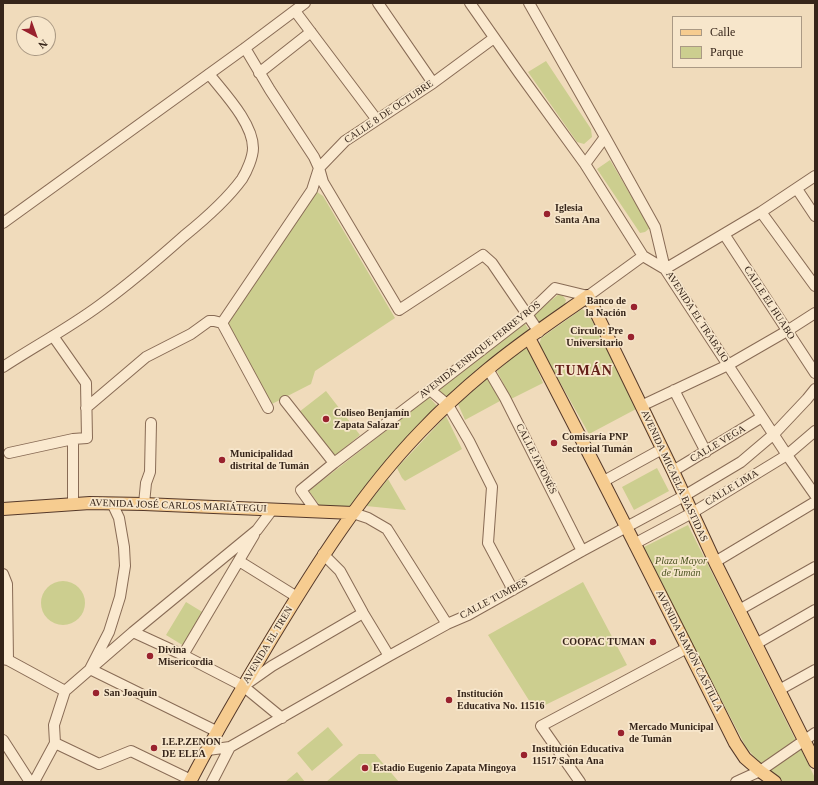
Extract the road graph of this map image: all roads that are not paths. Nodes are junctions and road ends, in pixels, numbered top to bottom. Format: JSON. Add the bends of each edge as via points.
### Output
{"nodes":[{"id":1,"x":305,"y":3,"type":"edge"},
{"id":2,"x":378,"y":3,"type":"edge"},
{"id":3,"x":470,"y":3,"type":"edge"},
{"id":4,"x":529,"y":3,"type":"edge"},
{"id":5,"x":294,"y":11,"type":"junction"},
{"id":6,"x":311,"y":32,"type":"junction"},
{"id":7,"x":494,"y":38,"type":"junction"},
{"id":8,"x":245,"y":48,"type":"junction"},
{"id":9,"x":259,"y":73,"type":"junction"},
{"id":10,"x":209,"y":74,"type":"junction"},
{"id":11,"x":433,"y":83,"type":"junction"},
{"id":12,"x":377,"y":120,"type":"junction"},
{"id":13,"x":605,"y":137,"type":"junction"},
{"id":14,"x":585,"y":164,"type":"junction"},
{"id":15,"x":319,"y":168,"type":"junction"},
{"id":16,"x":815,"y":176,"type":"edge"},
{"id":17,"x":796,"y":189,"type":"junction"},
{"id":18,"x":761,"y":212,"type":"junction"},
{"id":19,"x":815,"y":216,"type":"edge"},
{"id":20,"x":3,"y":223,"type":"edge"},
{"id":21,"x":724,"y":234,"type":"junction"},
{"id":22,"x":643,"y":256,"type":"junction"},
{"id":23,"x":665,"y":269,"type":"junction"},
{"id":24,"x":815,"y":286,"type":"edge"},
{"id":25,"x":588,"y":296,"type":"junction"},
{"id":26,"x":815,"y":313,"type":"edge"},
{"id":27,"x":527,"y":315,"type":"junction"},
{"id":28,"x":222,"y":323,"type":"junction"},
{"id":29,"x":787,"y":331,"type":"junction"},
{"id":30,"x":534,"y":335,"type":"junction"},
{"id":31,"x":53,"y":336,"type":"junction"},
{"id":32,"x":728,"y":365,"type":"junction"},
{"id":33,"x":3,"y":367,"type":"edge"},
{"id":34,"x":488,"y":369,"type":"junction"},
{"id":35,"x":815,"y":373,"type":"edge"},
{"id":36,"x":815,"y":389,"type":"edge"},
{"id":37,"x":430,"y":390,"type":"junction"},
{"id":38,"x":674,"y":390,"type":"junction"},
{"id":39,"x":285,"y":401,"type":"dead end"},
{"id":40,"x":448,"y":405,"type":"junction"},
{"id":41,"x":641,"y":406,"type":"junction"},
{"id":42,"x":86,"y":408,"type":"junction"},
{"id":43,"x":268,"y":408,"type":"dead end"},
{"id":44,"x":762,"y":417,"type":"junction"},
{"id":45,"x":151,"y":423,"type":"dead end"},
{"id":46,"x":815,"y":431,"type":"edge"},
{"id":47,"x":774,"y":434,"type":"junction"},
{"id":48,"x":73,"y":440,"type":"junction"},
{"id":49,"x":662,"y":449,"type":"junction"},
{"id":50,"x":706,"y":452,"type":"junction"},
{"id":51,"x":9,"y":453,"type":"dead end"},
{"id":52,"x":787,"y":455,"type":"junction"},
{"id":53,"x":334,"y":463,"type":"junction"},
{"id":54,"x":673,"y":471,"type":"junction"},
{"id":55,"x":604,"y":481,"type":"junction"},
{"id":56,"x":815,"y":495,"type":"edge"},
{"id":57,"x":684,"y":496,"type":"junction"},
{"id":58,"x":815,"y":502,"type":"edge"},
{"id":59,"x":112,"y":503,"type":"junction"},
{"id":60,"x":73,"y":504,"type":"junction"},
{"id":61,"x":144,"y":504,"type":"junction"},
{"id":62,"x":3,"y":509,"type":"edge"},
{"id":63,"x":272,"y":510,"type":"junction"},
{"id":64,"x":316,"y":511,"type":"junction"},
{"id":65,"x":353,"y":513,"type":"junction"},
{"id":66,"x":692,"y":513,"type":"junction"},
{"id":67,"x":626,"y":527,"type":"junction"},
{"id":68,"x":256,"y":530,"type":"junction"},
{"id":69,"x":634,"y":544,"type":"junction"},
{"id":70,"x":582,"y":551,"type":"junction"},
{"id":71,"x":323,"y":554,"type":"junction"},
{"id":72,"x":239,"y":561,"type":"junction"},
{"id":73,"x":715,"y":562,"type":"junction"},
{"id":74,"x":815,"y":567,"type":"edge"},
{"id":75,"x":3,"y":574,"type":"edge"},
{"id":76,"x":513,"y":590,"type":"junction"},
{"id":77,"x":297,"y":597,"type":"junction"},
{"id":78,"x":739,"y":610,"type":"junction"},
{"id":79,"x":815,"y":610,"type":"edge"},
{"id":80,"x":363,"y":613,"type":"junction"},
{"id":81,"x":447,"y":624,"type":"junction"},
{"id":82,"x":132,"y":632,"type":"junction"},
{"id":83,"x":756,"y":644,"type":"junction"},
{"id":84,"x":688,"y":648,"type":"junction"},
{"id":85,"x":183,"y":655,"type":"junction"},
{"id":86,"x":389,"y":656,"type":"junction"},
{"id":87,"x":5,"y":660,"type":"edge"},
{"id":88,"x":90,"y":669,"type":"junction"},
{"id":89,"x":815,"y":670,"type":"edge"},
{"id":90,"x":243,"y":686,"type":"junction"},
{"id":91,"x":779,"y":690,"type":"junction"},
{"id":92,"x":65,"y":691,"type":"junction"},
{"id":93,"x":282,"y":718,"type":"junction"},
{"id":94,"x":218,"y":732,"type":"junction"},
{"id":95,"x":815,"y":732,"type":"edge"},
{"id":96,"x":3,"y":740,"type":"edge"},
{"id":97,"x":804,"y":740,"type":"junction"},
{"id":98,"x":55,"y":743,"type":"junction"},
{"id":99,"x":230,"y":747,"type":"junction"},
{"id":100,"x":208,"y":750,"type":"junction"},
{"id":101,"x":815,"y":762,"type":"edge"},
{"id":102,"x":760,"y":771,"type":"junction"},
{"id":103,"x":190,"y":781,"type":"edge"},
{"id":104,"x":30,"y":782,"type":"edge"},
{"id":105,"x":34,"y":782,"type":"edge"},
{"id":106,"x":212,"y":782,"type":"edge"},
{"id":107,"x":580,"y":782,"type":"edge"},
{"id":108,"x":736,"y":782,"type":"edge"},
{"id":109,"x":775,"y":782,"type":"edge"}],
"edges":[{"from":1,"to":5,"type":"street"},
{"from":2,"to":11,"type":"street"},
{"from":3,"to":7,"type":"street"},
{"from":4,"to":13,"type":"street","name":"AVENIDA EL TRABAJO"},
{"from":5,"to":6,"type":"street"},
{"from":5,"to":8,"type":"street"},
{"from":6,"to":9,"type":"street"},
{"from":6,"to":12,"type":"street"},
{"from":7,"to":11,"type":"street","name":"CALLE 8 DE OCTUBRE"},
{"from":7,"to":14,"type":"street"},
{"from":8,"to":9,"type":"street"},
{"from":8,"to":10,"type":"street"},
{"from":9,"to":15,"type":"street"},
{"from":10,"to":20,"type":"street"},
{"from":10,"to":31,"type":"street","via":[[246,122],[252,136],[253,149],[242,178],[215,210],[154,263],[100,306]]},
{"from":11,"to":12,"type":"street","name":"CALLE 8 DE OCTUBRE"},
{"from":12,"to":15,"type":"street","name":"CALLE 8 DE OCTUBRE","via":[[345,141]]},
{"from":13,"to":14,"type":"street"},
{"from":13,"to":23,"type":"street","name":"AVENIDA EL TRABAJO","via":[[655,228]]},
{"from":14,"to":22,"type":"street"},
{"from":15,"to":27,"type":"street","via":[[323,182],[399,310],[483,255],[492,263]]},
{"from":15,"to":28,"type":"street","name":"CALLE 8 DE OCTUBRE","via":[[312,190]]},
{"from":16,"to":17,"type":"street"},
{"from":17,"to":18,"type":"street"},
{"from":17,"to":19,"type":"street"},
{"from":18,"to":21,"type":"street"},
{"from":18,"to":24,"type":"street"},
{"from":21,"to":23,"type":"street"},
{"from":21,"to":29,"type":"street","name":"CALLE EL HUABO"},
{"from":22,"to":23,"type":"street"},
{"from":22,"to":25,"type":"street"},
{"from":23,"to":32,"type":"street","name":"AVENIDA EL TRABAJO"},
{"from":25,"to":27,"type":"street","name":"AVENIDA ENRIQUE FERREYROS","via":[[555,288]]},
{"from":25,"to":30,"type":"main road","name":"AVENIDA EL TREN"},
{"from":25,"to":41,"type":"main road","name":"AVENIDA MICAELA BASTIDAS"},
{"from":26,"to":29,"type":"street"},
{"from":27,"to":30,"type":"street"},
{"from":27,"to":37,"type":"street","name":"AVENIDA ENRIQUE FERREYROS"},
{"from":28,"to":42,"type":"street","via":[[209,321],[191,334],[146,357]]},
{"from":28,"to":43,"type":"street"},
{"from":29,"to":32,"type":"street"},
{"from":29,"to":35,"type":"street","name":"CALLE EL HUABO"},
{"from":30,"to":34,"type":"main road","name":"AVENIDA EL TREN"},
{"from":30,"to":55,"type":"main road","name":"AVENIDA RAMÓN CASTILLA"},
{"from":31,"to":33,"type":"street"},
{"from":31,"to":42,"type":"street","via":[[86,383]]},
{"from":32,"to":38,"type":"street"},
{"from":32,"to":44,"type":"street","name":"AVENIDA EL TRABAJO"},
{"from":34,"to":40,"type":"main road","name":"AVENIDA EL TREN"},
{"from":34,"to":70,"type":"street","name":"CALLE JAPONÉS"},
{"from":36,"to":47,"type":"street","name":"CALLE TUMBES"},
{"from":37,"to":40,"type":"street"},
{"from":37,"to":53,"type":"street","name":"AVENIDA ENRIQUE FERREYROS"},
{"from":38,"to":41,"type":"street"},
{"from":38,"to":50,"type":"street"},
{"from":39,"to":53,"type":"street"},
{"from":40,"to":65,"type":"main road","name":"AVENIDA EL TREN","via":[[387,469]]},
{"from":40,"to":76,"type":"street","via":[[492,487],[488,543]]},
{"from":41,"to":49,"type":"main road","name":"AVENIDA MICAELA BASTIDAS"},
{"from":42,"to":48,"type":"street","via":[[87,438]]},
{"from":44,"to":47,"type":"street","name":"AVENIDA EL TRABAJO"},
{"from":44,"to":50,"type":"street","name":"CALLE VEGA"},
{"from":45,"to":61,"type":"street","via":[[150,472]]},
{"from":46,"to":52,"type":"street","name":"CALLE LIMA"},
{"from":47,"to":52,"type":"street","name":"AVENIDA EL TRABAJO"},
{"from":47,"to":57,"type":"street","name":"CALLE TUMBES","via":[[741,462]]},
{"from":48,"to":51,"type":"street"},
{"from":48,"to":60,"type":"street"},
{"from":49,"to":54,"type":"main road","name":"AVENIDA MICAELA BASTIDAS"},
{"from":49,"to":55,"type":"street"},
{"from":50,"to":54,"type":"street","name":"CALLE VEGA"},
{"from":52,"to":56,"type":"street","name":"AVENIDA EL TRABAJO"},
{"from":52,"to":66,"type":"street","name":"CALLE LIMA"},
{"from":53,"to":64,"type":"street","name":"AVENIDA ENRIQUE FERREYROS","via":[[301,490]]},
{"from":54,"to":57,"type":"main road","name":"AVENIDA MICAELA BASTIDAS"},
{"from":55,"to":67,"type":"main road","name":"AVENIDA RAMÓN CASTILLA"},
{"from":57,"to":66,"type":"main road","name":"AVENIDA MICAELA BASTIDAS"},
{"from":57,"to":67,"type":"street","name":"CALLE TUMBES"},
{"from":58,"to":73,"type":"street"},
{"from":59,"to":60,"type":"main road","name":"AVENIDA JOSÉ CARLOS MARIÁTEGUI"},
{"from":59,"to":61,"type":"main road","name":"AVENIDA JOSÉ CARLOS MARIÁTEGUI"},
{"from":59,"to":88,"type":"street","via":[[119,518],[124,547],[120,597],[109,632]]},
{"from":60,"to":62,"type":"main road","name":"AVENIDA JOSÉ CARLOS MARIÁTEGUI"},
{"from":61,"to":63,"type":"main road","name":"AVENIDA JOSÉ CARLOS MARIÁTEGUI"},
{"from":63,"to":64,"type":"main road","name":"AVENIDA JOSÉ CARLOS MARIÁTEGUI"},
{"from":63,"to":68,"type":"street"},
{"from":64,"to":65,"type":"main road","name":"AVENIDA JOSÉ CARLOS MARIÁTEGUI"},
{"from":65,"to":71,"type":"main road","name":"AVENIDA EL TREN"},
{"from":65,"to":81,"type":"street","via":[[387,529]]},
{"from":66,"to":69,"type":"street","name":"CALLE LIMA"},
{"from":66,"to":73,"type":"main road","name":"AVENIDA MICAELA BASTIDAS"},
{"from":67,"to":69,"type":"main road","name":"AVENIDA RAMÓN CASTILLA"},
{"from":67,"to":70,"type":"street","name":"CALLE TUMBES"},
{"from":68,"to":72,"type":"street"},
{"from":68,"to":82,"type":"street"},
{"from":69,"to":84,"type":"main road","name":"AVENIDA RAMÓN CASTILLA"},
{"from":70,"to":76,"type":"street","name":"CALLE TUMBES"},
{"from":71,"to":77,"type":"main road","name":"AVENIDA EL TREN"},
{"from":71,"to":80,"type":"street","via":[[340,571]]},
{"from":72,"to":77,"type":"street"},
{"from":72,"to":85,"type":"street"},
{"from":73,"to":78,"type":"main road","name":"AVENIDA MICAELA BASTIDAS"},
{"from":74,"to":78,"type":"street"},
{"from":75,"to":87,"type":"street","via":[[7,584]]},
{"from":76,"to":81,"type":"street","name":"CALLE TUMBES"},
{"from":77,"to":90,"type":"main road","name":"AVENIDA EL TREN"},
{"from":78,"to":83,"type":"main road","name":"AVENIDA MICAELA BASTIDAS"},
{"from":79,"to":83,"type":"street"},
{"from":80,"to":86,"type":"street"},
{"from":80,"to":90,"type":"street","via":[[272,666]]},
{"from":81,"to":86,"type":"street","name":"CALLE TUMBES"},
{"from":82,"to":85,"type":"street"},
{"from":82,"to":88,"type":"street"},
{"from":83,"to":91,"type":"main road","name":"AVENIDA MICAELA BASTIDAS"},
{"from":84,"to":102,"type":"main road","name":"AVENIDA RAMÓN CASTILLA","via":[[735,743],[745,758]]},
{"from":84,"to":107,"type":"street","via":[[541,726]]},
{"from":85,"to":90,"type":"street"},
{"from":86,"to":93,"type":"street","name":"CALLE TUMBES"},
{"from":87,"to":92,"type":"street"},
{"from":88,"to":92,"type":"street"},
{"from":88,"to":94,"type":"street"},
{"from":89,"to":91,"type":"street"},
{"from":90,"to":93,"type":"street"},
{"from":90,"to":94,"type":"main road","name":"AVENIDA EL TREN"},
{"from":91,"to":97,"type":"main road","name":"AVENIDA MICAELA BASTIDAS"},
{"from":92,"to":98,"type":"street","via":[[54,725]]},
{"from":93,"to":99,"type":"street","name":"CALLE TUMBES"},
{"from":94,"to":100,"type":"main road","name":"AVENIDA EL TREN"},
{"from":95,"to":97,"type":"street"},
{"from":96,"to":104,"type":"street"},
{"from":97,"to":101,"type":"main road","name":"AVENIDA MICAELA BASTIDAS"},
{"from":97,"to":102,"type":"street"},
{"from":98,"to":103,"type":"street","via":[[99,764],[131,750]]},
{"from":98,"to":105,"type":"street"},
{"from":99,"to":100,"type":"street","name":"CALLE TUMBES"},
{"from":99,"to":106,"type":"street"},
{"from":100,"to":103,"type":"main road","name":"AVENIDA EL TREN"},
{"from":102,"to":108,"type":"street"},
{"from":102,"to":109,"type":"main road","name":"AVENIDA RAMÓN CASTILLA"}]}
